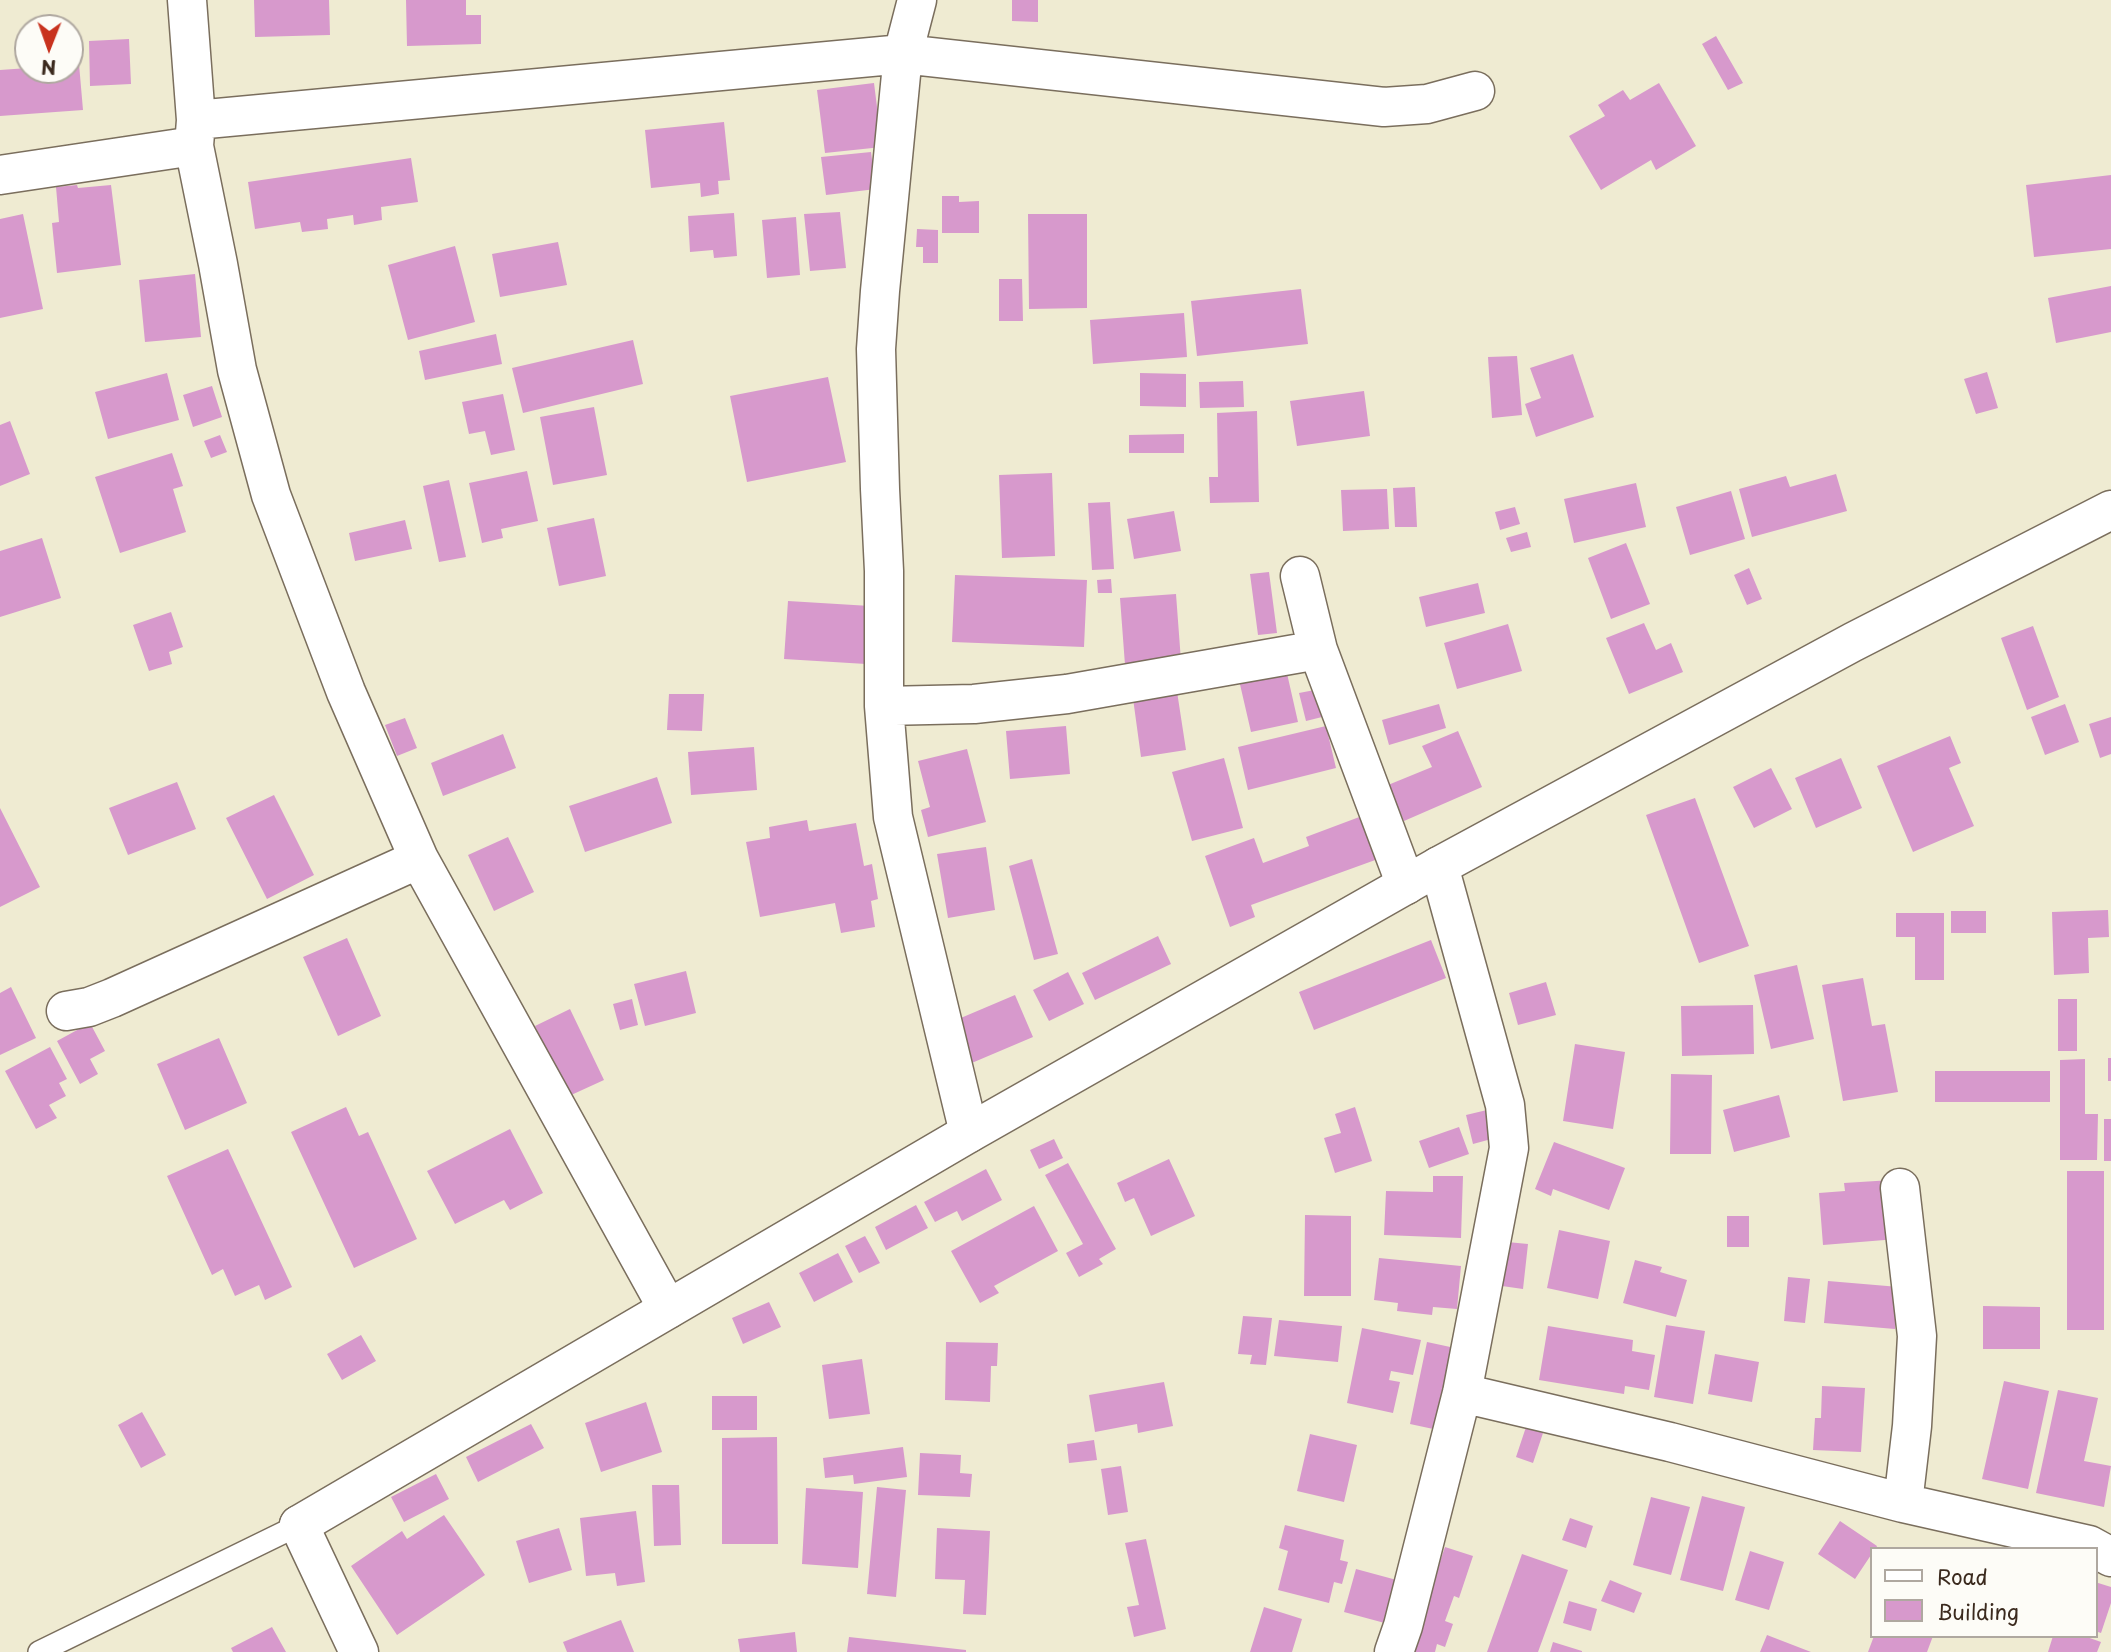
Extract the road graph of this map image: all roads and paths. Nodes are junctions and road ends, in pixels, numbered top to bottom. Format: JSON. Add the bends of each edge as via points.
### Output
{"nodes":[{"id":1,"x":187,"y":0,"type":"edge"},
{"id":2,"x":917,"y":0,"type":"edge"},
{"id":3,"x":903,"y":54,"type":"junction"},
{"id":4,"x":1475,"y":91,"type":"dead end"},
{"id":5,"x":195,"y":133,"type":"junction"},
{"id":6,"x":0,"y":175,"type":"edge"},
{"id":7,"x":2111,"y":510,"type":"edge"},
{"id":8,"x":1300,"y":576,"type":"dead end"},
{"id":9,"x":1318,"y":650,"type":"junction"},
{"id":10,"x":884,"y":706,"type":"junction"},
{"id":11,"x":419,"y":859,"type":"junction"},
{"id":12,"x":1439,"y":866,"type":"junction"},
{"id":13,"x":1406,"y":885,"type":"junction"},
{"id":14,"x":66,"y":1011,"type":"dead end"},
{"id":15,"x":969,"y":1133,"type":"junction"},
{"id":16,"x":1900,"y":1188,"type":"dead end"},
{"id":17,"x":668,"y":1309,"type":"junction"},
{"id":18,"x":1462,"y":1393,"type":"junction"},
{"id":19,"x":1903,"y":1503,"type":"junction"},
{"id":20,"x":299,"y":1525,"type":"junction"},
{"id":21,"x":2093,"y":1547,"type":"edge"},
{"id":22,"x":39,"y":1652,"type":"edge"},
{"id":23,"x":359,"y":1652,"type":"edge"},
{"id":24,"x":1394,"y":1652,"type":"edge"}],
"edges":[{"from":1,"to":5,"type":"street"},
{"from":2,"to":3,"type":"street"},
{"from":3,"to":4,"type":"street","via":[[1384,107],[1427,104]]},
{"from":3,"to":5,"type":"street"},
{"from":3,"to":10,"type":"street","via":[[876,349]]},
{"from":5,"to":6,"type":"street"},
{"from":5,"to":11,"type":"street","via":[[237,370],[271,495],[346,692]]},
{"from":7,"to":12,"type":"street","via":[[1853,642]]},
{"from":8,"to":9,"type":"street"},
{"from":9,"to":10,"type":"street","via":[[1067,694],[974,704]]},
{"from":9,"to":13,"type":"street"},
{"from":10,"to":15,"type":"street","via":[[893,817]]},
{"from":11,"to":14,"type":"street","via":[[112,998]]},
{"from":11,"to":17,"type":"street"},
{"from":12,"to":13,"type":"street"},
{"from":12,"to":18,"type":"street","via":[[1505,1105],[1509,1148]]},
{"from":13,"to":15,"type":"street"},
{"from":15,"to":17,"type":"street"},
{"from":16,"to":19,"type":"street","via":[[1917,1336]]},
{"from":17,"to":20,"type":"street"},
{"from":18,"to":19,"type":"street"},
{"from":18,"to":24,"type":"street"},
{"from":19,"to":21,"type":"street"},
{"from":20,"to":22,"type":"lane"},
{"from":20,"to":23,"type":"street"}]}
